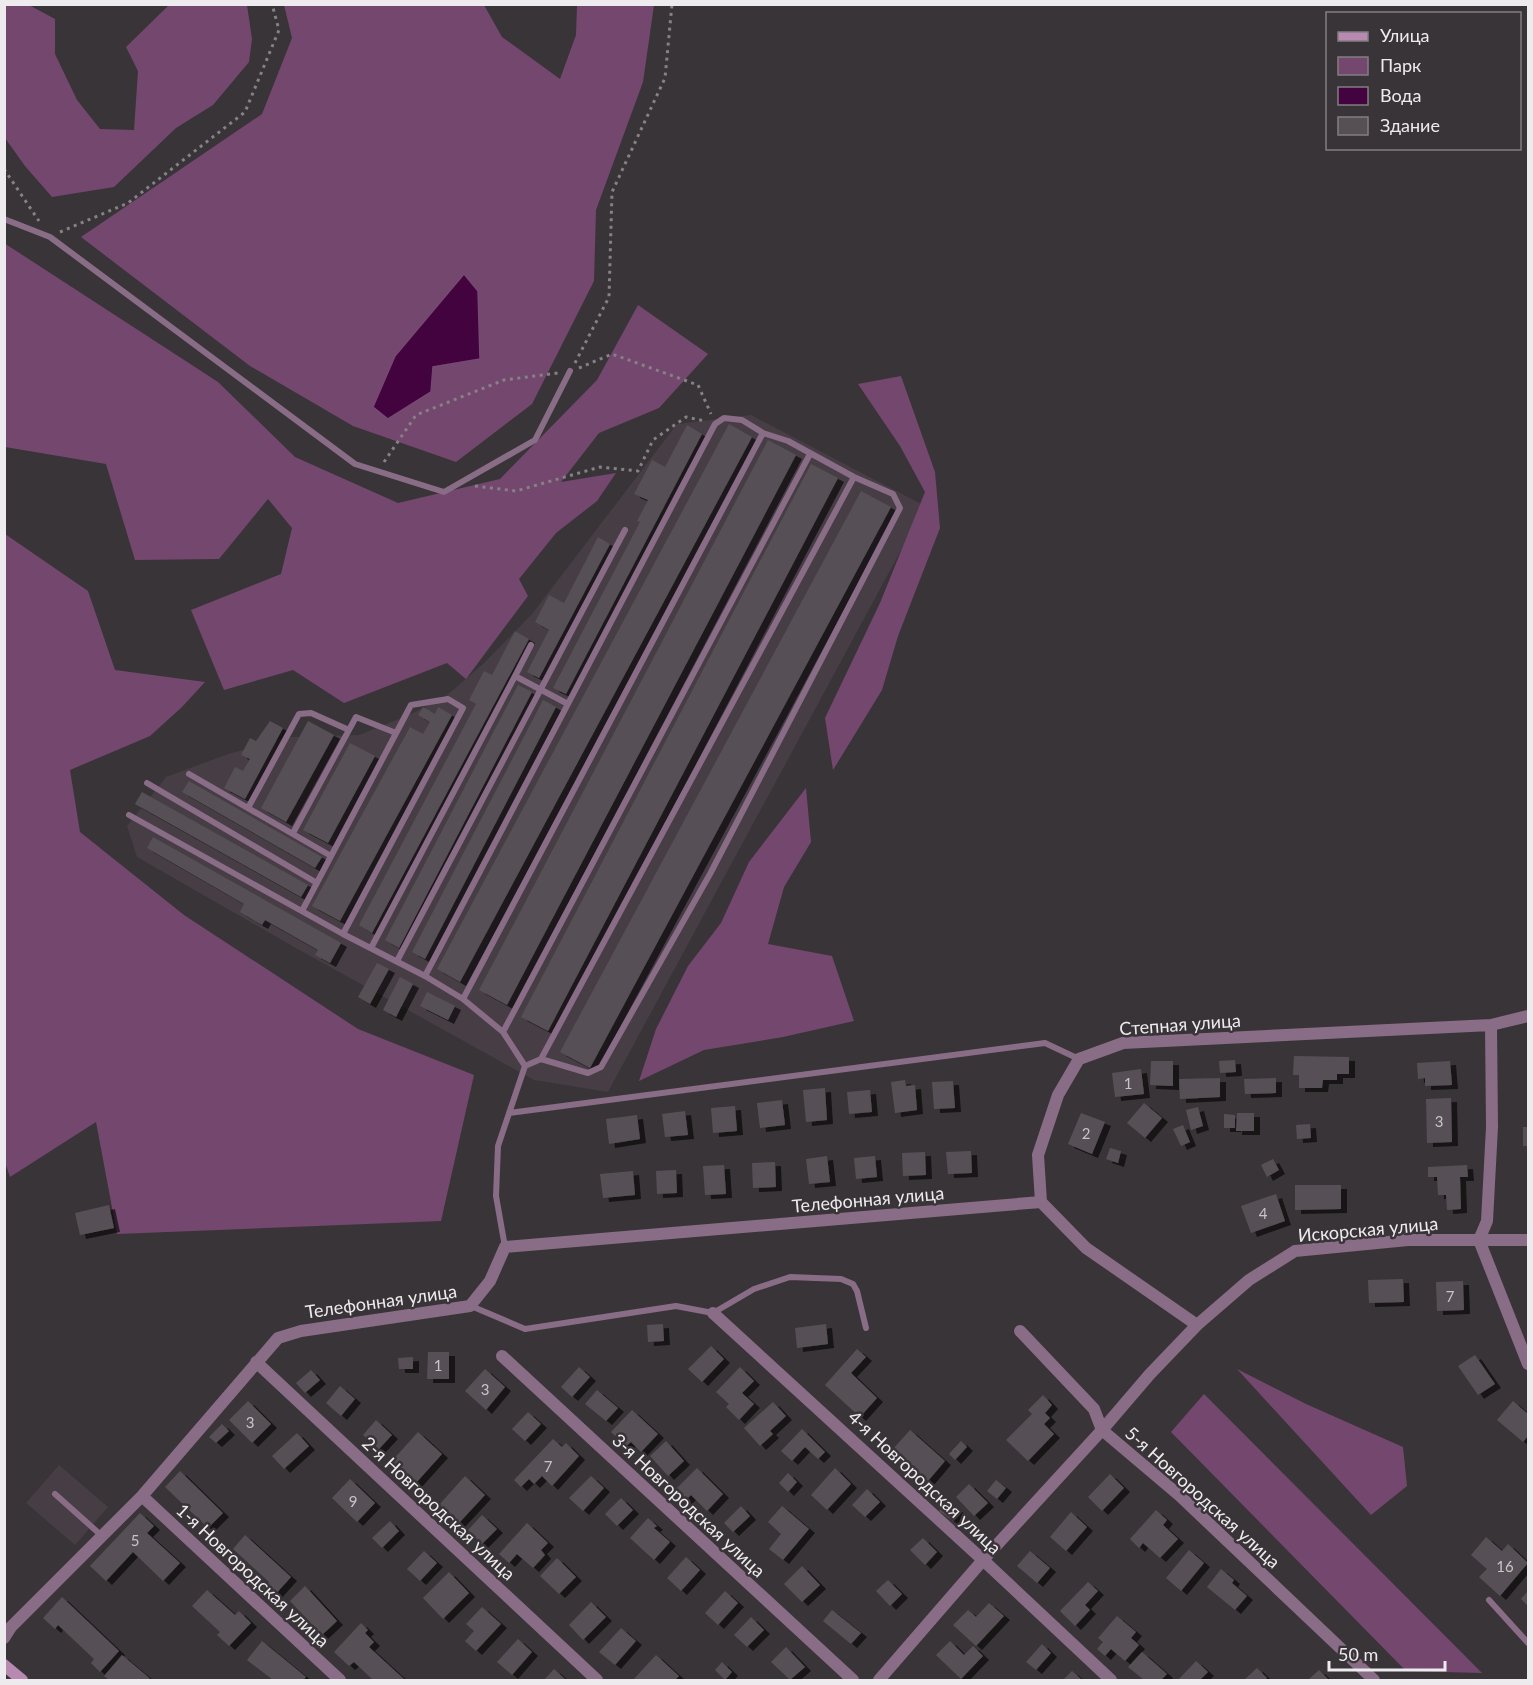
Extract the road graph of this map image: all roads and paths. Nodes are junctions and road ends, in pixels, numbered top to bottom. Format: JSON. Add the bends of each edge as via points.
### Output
{"nodes":[{"id":1,"x":272,"y":4,"type":"edge"},
{"id":2,"x":672,"y":4,"type":"edge"},
{"id":3,"x":4,"y":169,"type":"edge"},
{"id":4,"x":4,"y":219,"type":"edge"},
{"id":5,"x":50,"y":237,"type":"junction"},
{"id":6,"x":570,"y":371,"type":"joint"},
{"id":7,"x":715,"y":424,"type":"junction"},
{"id":8,"x":763,"y":433,"type":"junction"},
{"id":9,"x":810,"y":454,"type":"junction"},
{"id":10,"x":854,"y":477,"type":"junction"},
{"id":11,"x":459,"y":483,"type":"junction"},
{"id":12,"x":625,"y":530,"type":"dead end"},
{"id":13,"x":531,"y":645,"type":"dead end"},
{"id":14,"x":515,"y":676,"type":"junction"},
{"id":15,"x":540,"y":689,"type":"junction"},
{"id":16,"x":568,"y":704,"type":"junction"},
{"id":17,"x":350,"y":730,"type":"junction"},
{"id":18,"x":396,"y":733,"type":"junction"},
{"id":19,"x":189,"y":774,"type":"dead end"},
{"id":20,"x":147,"y":783,"type":"dead end"},
{"id":21,"x":248,"y":808,"type":"junction"},
{"id":22,"x":129,"y":815,"type":"dead end"},
{"id":23,"x":292,"y":833,"type":"junction"},
{"id":24,"x":331,"y":856,"type":"junction"},
{"id":25,"x":317,"y":883,"type":"junction"},
{"id":26,"x":302,"y":911,"type":"junction"},
{"id":27,"x":343,"y":934,"type":"junction"},
{"id":28,"x":371,"y":948,"type":"junction"},
{"id":29,"x":397,"y":961,"type":"junction"},
{"id":30,"x":425,"y":976,"type":"junction"},
{"id":31,"x":463,"y":999,"type":"junction"},
{"id":32,"x":1528,"y":1016,"type":"edge"},
{"id":33,"x":1491,"y":1025,"type":"junction"},
{"id":34,"x":503,"y":1032,"type":"junction"},
{"id":35,"x":541,"y":1059,"type":"junction"},
{"id":36,"x":1079,"y":1059,"type":"junction"},
{"id":37,"x":525,"y":1066,"type":"junction"},
{"id":38,"x":509,"y":1113,"type":"junction"},
{"id":39,"x":1041,"y":1202,"type":"junction"},
{"id":40,"x":1479,"y":1240,"type":"junction"},
{"id":41,"x":1528,"y":1240,"type":"edge"},
{"id":42,"x":505,"y":1247,"type":"junction"},
{"id":43,"x":470,"y":1306,"type":"junction"},
{"id":44,"x":713,"y":1312,"type":"junction"},
{"id":45,"x":1197,"y":1325,"type":"junction"},
{"id":46,"x":866,"y":1328,"type":"dead end"},
{"id":47,"x":1020,"y":1331,"type":"dead end"},
{"id":48,"x":502,"y":1356,"type":"dead end"},
{"id":49,"x":256,"y":1362,"type":"junction"},
{"id":50,"x":1528,"y":1364,"type":"edge"},
{"id":51,"x":1102,"y":1430,"type":"junction"},
{"id":52,"x":55,"y":1494,"type":"dead end"},
{"id":53,"x":142,"y":1496,"type":"junction"},
{"id":54,"x":102,"y":1536,"type":"junction"},
{"id":55,"x":983,"y":1560,"type":"junction"},
{"id":56,"x":1489,"y":1600,"type":"dead end"},
{"id":57,"x":4,"y":1638,"type":"edge"},
{"id":58,"x":1528,"y":1643,"type":"edge"},
{"id":59,"x":4,"y":1665,"type":"edge"},
{"id":60,"x":22,"y":1680,"type":"edge"},
{"id":61,"x":340,"y":1680,"type":"edge"},
{"id":62,"x":597,"y":1680,"type":"edge"},
{"id":63,"x":853,"y":1680,"type":"edge"},
{"id":64,"x":879,"y":1680,"type":"edge"},
{"id":65,"x":1111,"y":1680,"type":"edge"},
{"id":66,"x":1374,"y":1680,"type":"edge"}],
"edges":[{"from":1,"to":5,"type":"path","via":[[279,30],[245,112],[128,203]]},
{"from":2,"to":6,"type":"path","via":[[665,78],[612,192],[609,297]]},
{"from":3,"to":5,"type":"path"},
{"from":4,"to":5,"type":"lane"},
{"from":5,"to":11,"type":"lane","via":[[355,464],[444,492]]},
{"from":6,"to":11,"type":"lane","via":[[535,440]]},
{"from":7,"to":8,"type":"lane","via":[[724,418],[742,420]]},
{"from":7,"to":11,"type":"path","via":[[686,417],[653,440],[638,471],[600,467],[516,491]]},
{"from":7,"to":16,"type":"lane"},
{"from":8,"to":9,"type":"lane"},
{"from":8,"to":31,"type":"lane"},
{"from":9,"to":10,"type":"lane"},
{"from":9,"to":34,"type":"lane"},
{"from":10,"to":35,"type":"lane"},
{"from":10,"to":35,"type":"lane","via":[[893,494],[900,508],[710,874],[601,1067],[588,1072]]},
{"from":12,"to":15,"type":"lane"},
{"from":13,"to":14,"type":"lane"},
{"from":14,"to":15,"type":"lane"},
{"from":14,"to":28,"type":"lane"},
{"from":15,"to":16,"type":"lane"},
{"from":15,"to":29,"type":"lane"},
{"from":16,"to":30,"type":"lane"},
{"from":17,"to":18,"type":"lane","via":[[356,717]]},
{"from":17,"to":21,"type":"lane","via":[[311,713],[299,714]]},
{"from":17,"to":23,"type":"lane"},
{"from":18,"to":24,"type":"lane"},
{"from":18,"to":27,"type":"lane","via":[[411,705],[448,699],[463,708]]},
{"from":19,"to":21,"type":"lane"},
{"from":20,"to":25,"type":"lane"},
{"from":21,"to":23,"type":"lane"},
{"from":22,"to":26,"type":"lane"},
{"from":23,"to":24,"type":"lane"},
{"from":24,"to":25,"type":"lane"},
{"from":25,"to":26,"type":"lane"},
{"from":26,"to":27,"type":"lane"},
{"from":27,"to":28,"type":"lane"},
{"from":28,"to":29,"type":"lane"},
{"from":29,"to":30,"type":"lane"},
{"from":30,"to":31,"type":"lane"},
{"from":31,"to":34,"type":"lane"},
{"from":32,"to":33,"type":"street","name":"Степная улица"},
{"from":33,"to":36,"type":"street","name":"Степная улица","via":[[1123,1043]]},
{"from":33,"to":40,"type":"street","via":[[1492,1127],[1487,1221]]},
{"from":34,"to":37,"type":"lane"},
{"from":35,"to":37,"type":"lane"},
{"from":36,"to":38,"type":"lane","via":[[1046,1043]]},
{"from":36,"to":39,"type":"street","via":[[1058,1095],[1038,1155]]},
{"from":37,"to":38,"type":"lane"},
{"from":38,"to":42,"type":"lane","via":[[498,1146],[496,1196]]},
{"from":39,"to":42,"type":"street","name":"Телефонная улица"},
{"from":39,"to":45,"type":"street","via":[[1086,1248]]},
{"from":40,"to":41,"type":"street","name":"Искорская улица"},
{"from":40,"to":45,"type":"street","name":"Искорская улица","via":[[1408,1240],[1295,1251],[1249,1280]]},
{"from":40,"to":50,"type":"street"},
{"from":42,"to":43,"type":"street","name":"Телефонная улица","via":[[490,1281]]},
{"from":43,"to":44,"type":"lane","via":[[525,1329],[676,1306]]},
{"from":43,"to":49,"type":"street","name":"Телефонная улица","via":[[301,1331],[278,1338]]},
{"from":44,"to":46,"type":"lane","via":[[754,1289],[790,1277],[841,1279],[853,1284],[857,1291]]},
{"from":44,"to":55,"type":"street","name":"4-я Новгородская улица"},
{"from":45,"to":51,"type":"street","name":"Искорская улица"},
{"from":47,"to":51,"type":"street","name":"5-я Новгородская улица","via":[[1094,1408]]},
{"from":48,"to":63,"type":"street","name":"3-я Новгородская улица"},
{"from":49,"to":53,"type":"street","name":"Телефонная улица"},
{"from":49,"to":62,"type":"street","name":"2-я Новгородская улица"},
{"from":51,"to":55,"type":"street","name":"Искорская улица"},
{"from":51,"to":66,"type":"street","name":"5-я Новгородская улица","via":[[1180,1496]]},
{"from":52,"to":54,"type":"lane"},
{"from":53,"to":54,"type":"street","name":"Телефонная улица"},
{"from":53,"to":61,"type":"street","name":"1-я Новгородская улица"},
{"from":54,"to":57,"type":"street","name":"Телефонная улица"},
{"from":55,"to":64,"type":"street","name":"Искорская улица"},
{"from":55,"to":65,"type":"street","name":"4-я Новгородская улица"},
{"from":56,"to":58,"type":"lane"},
{"from":59,"to":60,"type":"main road"}]}
